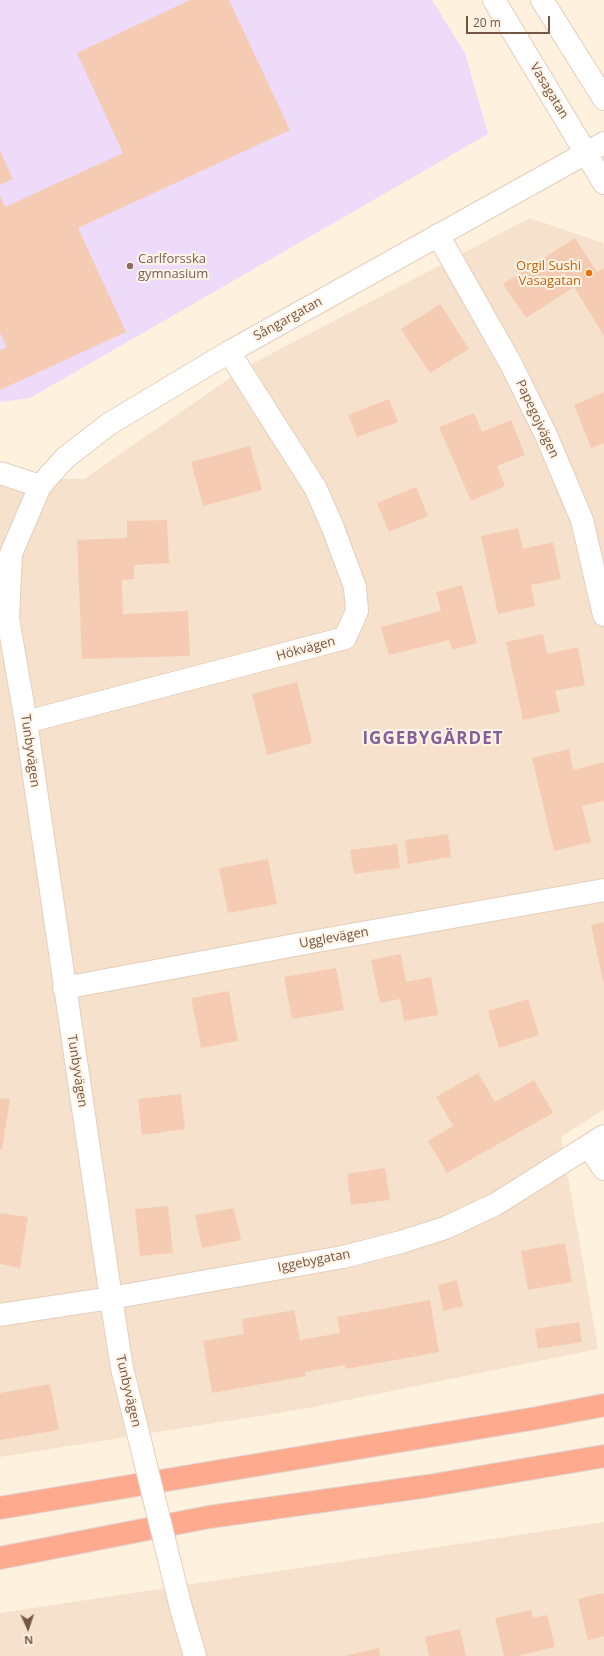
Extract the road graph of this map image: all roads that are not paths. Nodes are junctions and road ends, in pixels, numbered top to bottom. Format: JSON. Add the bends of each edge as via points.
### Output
{"nodes":[{"id":1,"x":494,"y":0,"type":"edge"},
{"id":2,"x":542,"y":0,"type":"edge"},
{"id":3,"x":604,"y":99,"type":"edge"},
{"id":4,"x":595,"y":148,"type":"edge"},
{"id":5,"x":604,"y":183,"type":"edge"},
{"id":6,"x":438,"y":235,"type":"junction"},
{"id":7,"x":229,"y":352,"type":"junction"},
{"id":8,"x":0,"y":473,"type":"edge"},
{"id":9,"x":40,"y":486,"type":"junction"},
{"id":10,"x":604,"y":615,"type":"edge"},
{"id":11,"x":26,"y":722,"type":"junction"},
{"id":12,"x":604,"y":890,"type":"edge"},
{"id":13,"x":64,"y":988,"type":"junction"},
{"id":14,"x":597,"y":1142,"type":"edge"},
{"id":15,"x":604,"y":1169,"type":"edge"},
{"id":16,"x":111,"y":1298,"type":"junction"},
{"id":17,"x":0,"y":1315,"type":"edge"},
{"id":18,"x":604,"y":1405,"type":"edge"},
{"id":19,"x":604,"y":1456,"type":"edge"},
{"id":20,"x":0,"y":1508,"type":"edge"},
{"id":21,"x":0,"y":1558,"type":"edge"},
{"id":22,"x":194,"y":1656,"type":"edge"}],
"edges":[{"from":1,"to":4,"type":"street","name":"Vasagatan"},
{"from":2,"to":3,"type":"street"},
{"from":4,"to":5,"type":"street","name":"Vasagatan"},
{"from":4,"to":6,"type":"street","name":"Sångargatan"},
{"from":6,"to":7,"type":"street","name":"Sångargatan"},
{"from":6,"to":10,"type":"street","name":"Papegojvägen","via":[[511,364],[546,435],[582,520]]},
{"from":7,"to":9,"type":"street","name":"Sångargatan","via":[[109,424],[65,458]]},
{"from":7,"to":11,"type":"street","name":"Hökvägen","via":[[316,488],[334,528],[355,587],[357,611],[345,638]]},
{"from":8,"to":9,"type":"street"},
{"from":9,"to":11,"type":"street","name":"Tunbyvägen","via":[[11,554],[8,619]]},
{"from":11,"to":13,"type":"street","name":"Tunbyvägen"},
{"from":12,"to":13,"type":"street","name":"Ugglevägen"},
{"from":13,"to":16,"type":"street","name":"Tunbyvägen"},
{"from":14,"to":15,"type":"street"},
{"from":14,"to":16,"type":"street","name":"Iggebygatan","via":[[496,1204],[446,1228],[343,1257]]},
{"from":16,"to":17,"type":"street","name":"Iggebygatan"},
{"from":16,"to":22,"type":"street","name":"Tunbyvägen","bridge":true,"via":[[122,1368]]},
{"from":18,"to":20,"type":"highway"},
{"from":19,"to":21,"type":"highway","via":[[428,1486],[209,1517]]}]}
